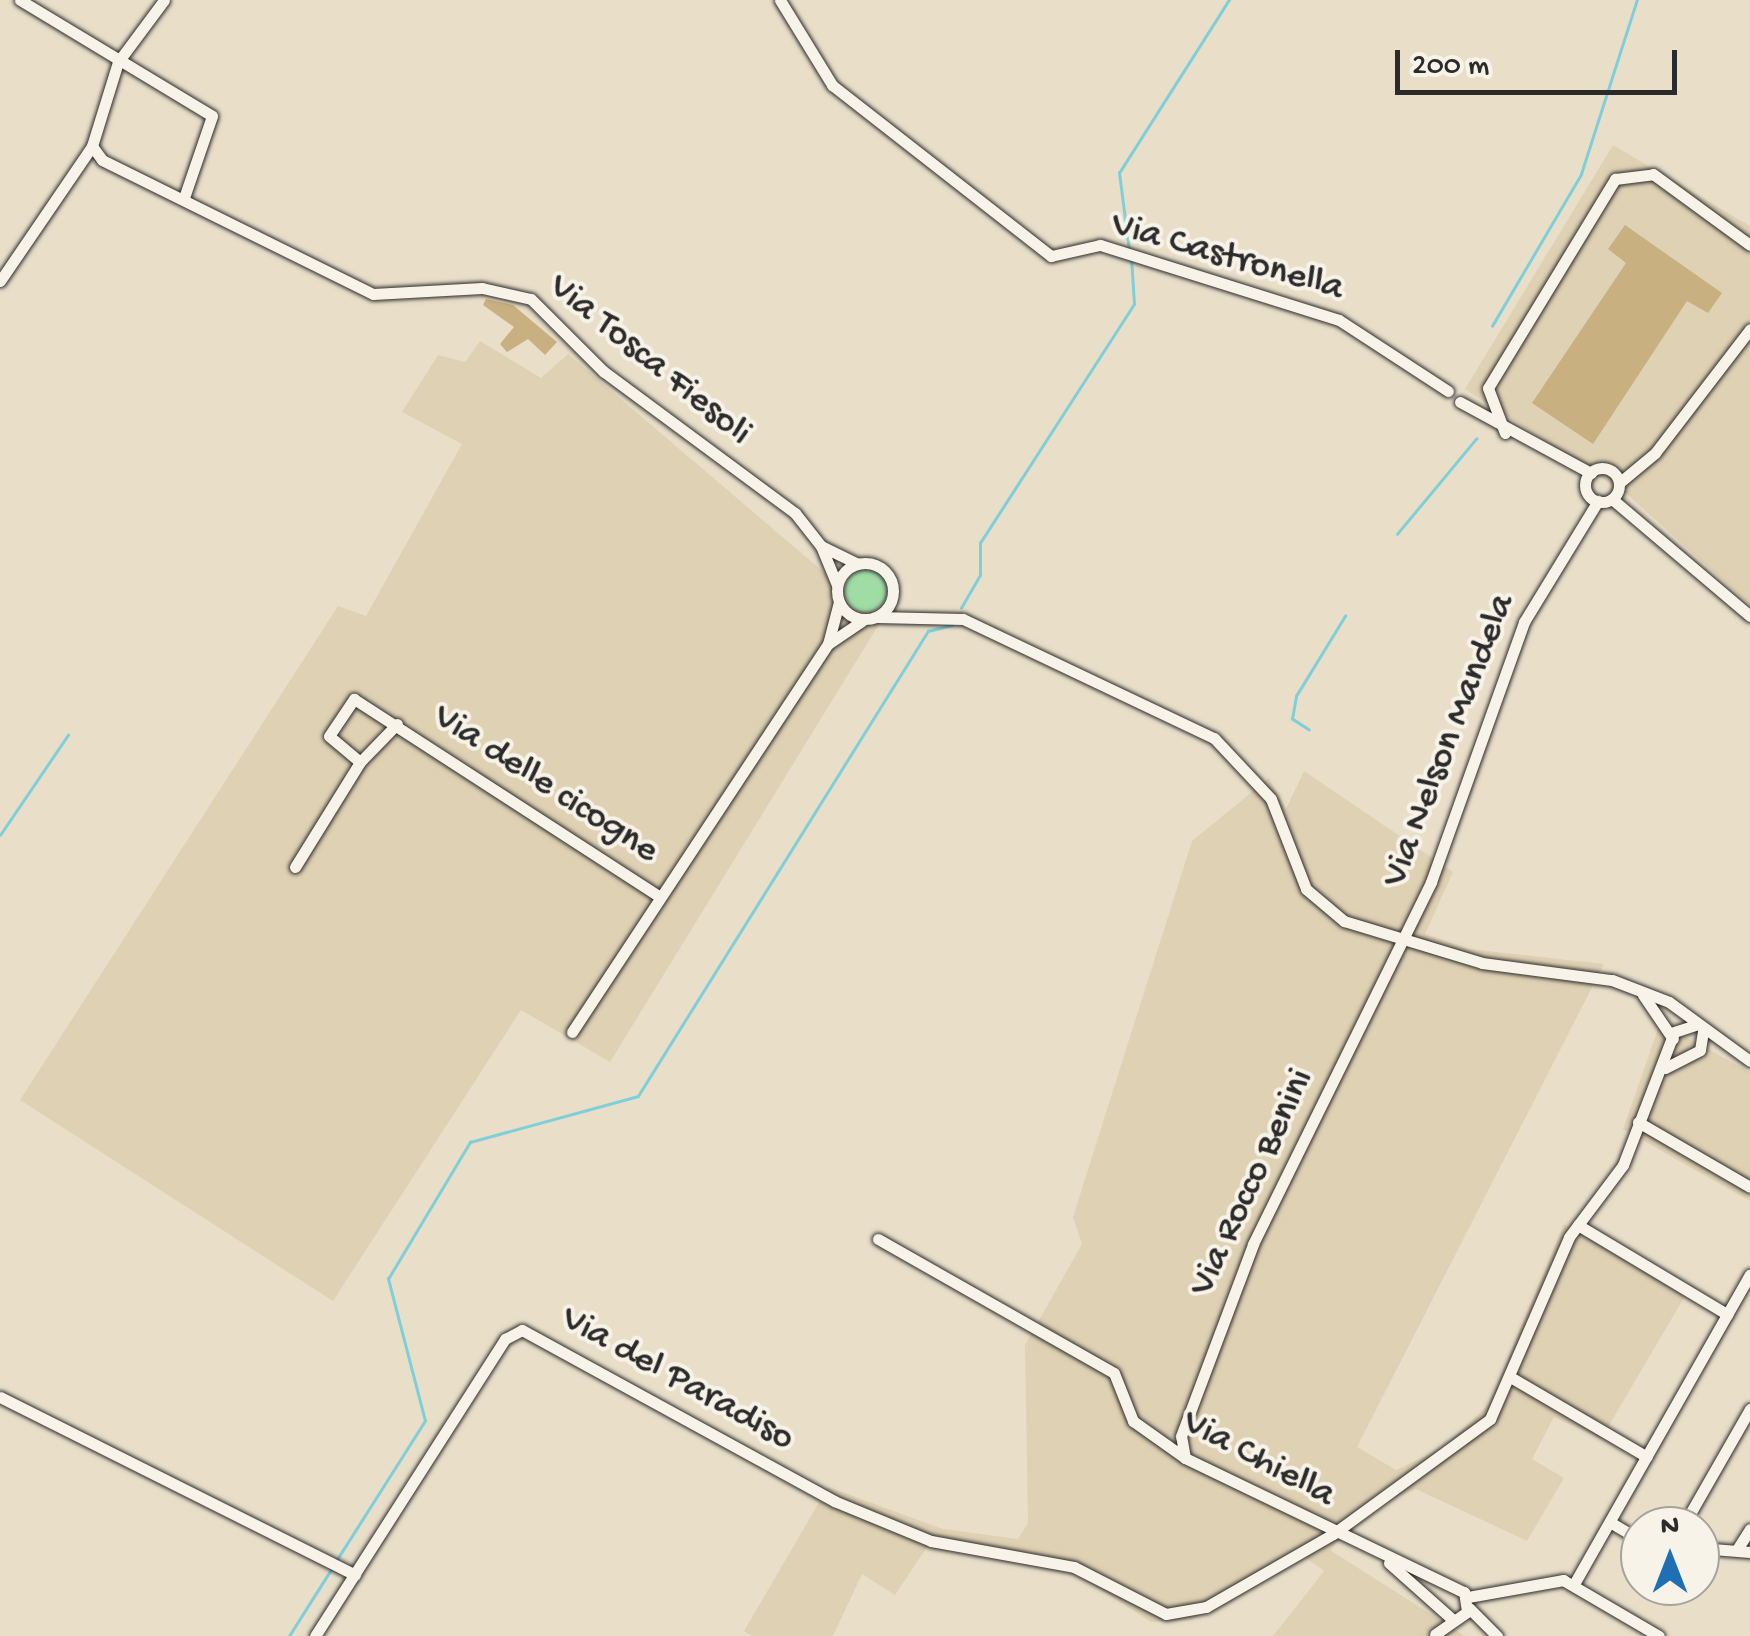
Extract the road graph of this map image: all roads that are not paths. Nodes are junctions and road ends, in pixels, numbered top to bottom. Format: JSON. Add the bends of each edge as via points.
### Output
{"nodes":[{"id":1,"x":20,"y":0,"type":"edge"},
{"id":2,"x":164,"y":0,"type":"edge"},
{"id":3,"x":780,"y":0,"type":"edge"},
{"id":4,"x":118,"y":62,"type":"junction"},
{"id":5,"x":92,"y":146,"type":"junction"},
{"id":6,"x":184,"y":198,"type":"junction"},
{"id":7,"x":1750,"y":244,"type":"edge"},
{"id":8,"x":0,"y":281,"type":"edge"},
{"id":9,"x":1750,"y":329,"type":"edge"},
{"id":10,"x":1448,"y":391,"type":"dead end"},
{"id":11,"x":1460,"y":402,"type":"dead end"},
{"id":12,"x":1505,"y":433,"type":"junction"},
{"id":13,"x":1567,"y":466,"type":"junction"},
{"id":14,"x":1591,"y":473,"type":"junction"},
{"id":15,"x":1617,"y":490,"type":"junction"},
{"id":16,"x":1591,"y":495,"type":"junction"},
{"id":17,"x":821,"y":546,"type":"junction"},
{"id":18,"x":858,"y":564,"type":"junction"},
{"id":19,"x":837,"y":586,"type":"junction"},
{"id":20,"x":894,"y":594,"type":"junction"},
{"id":21,"x":839,"y":602,"type":"junction"},
{"id":22,"x":923,"y":612,"type":"junction"},
{"id":23,"x":1750,"y":616,"type":"edge"},
{"id":24,"x":871,"y":619,"type":"junction"},
{"id":25,"x":828,"y":644,"type":"junction"},
{"id":26,"x":397,"y":724,"type":"junction"},
{"id":27,"x":360,"y":762,"type":"junction"},
{"id":28,"x":295,"y":867,"type":"dead end"},
{"id":29,"x":660,"y":897,"type":"junction"},
{"id":30,"x":1402,"y":940,"type":"junction"},
{"id":31,"x":1641,"y":991,"type":"junction"},
{"id":32,"x":1700,"y":1027,"type":"junction"},
{"id":33,"x":572,"y":1032,"type":"dead end"},
{"id":34,"x":1673,"y":1042,"type":"junction"},
{"id":35,"x":1732,"y":1052,"type":"junction"},
{"id":36,"x":1690,"y":1056,"type":"junction"},
{"id":37,"x":1750,"y":1061,"type":"edge"},
{"id":38,"x":1664,"y":1068,"type":"junction"},
{"id":39,"x":1638,"y":1122,"type":"junction"},
{"id":40,"x":1750,"y":1186,"type":"edge"},
{"id":41,"x":1578,"y":1224,"type":"junction"},
{"id":42,"x":878,"y":1239,"type":"dead end"},
{"id":43,"x":1750,"y":1274,"type":"edge"},
{"id":44,"x":1727,"y":1314,"type":"junction"},
{"id":45,"x":1512,"y":1378,"type":"junction"},
{"id":46,"x":0,"y":1397,"type":"edge"},
{"id":47,"x":1750,"y":1409,"type":"edge"},
{"id":48,"x":1647,"y":1457,"type":"junction"},
{"id":49,"x":1185,"y":1458,"type":"junction"},
{"id":50,"x":1694,"y":1506,"type":"edge"},
{"id":51,"x":1610,"y":1522,"type":"junction"},
{"id":52,"x":1620,"y":1528,"type":"edge"},
{"id":53,"x":1750,"y":1528,"type":"edge"},
{"id":54,"x":1333,"y":1534,"type":"junction"},
{"id":55,"x":1744,"y":1550,"type":"edge"},
{"id":56,"x":1386,"y":1560,"type":"junction"},
{"id":57,"x":349,"y":1571,"type":"junction"},
{"id":58,"x":1574,"y":1584,"type":"junction"},
{"id":59,"x":1452,"y":1588,"type":"junction"},
{"id":60,"x":1468,"y":1603,"type":"junction"},
{"id":61,"x":1445,"y":1613,"type":"junction"},
{"id":62,"x":1434,"y":1635,"type":"edge"},
{"id":63,"x":315,"y":1636,"type":"edge"},
{"id":64,"x":1497,"y":1636,"type":"edge"},
{"id":65,"x":1659,"y":1636,"type":"edge"}],
"edges":[{"from":1,"to":4,"type":"street"},
{"from":2,"to":4,"type":"street"},
{"from":3,"to":10,"type":"street","name":"Via Castronella","via":[[832,86],[1030,241],[1060,258],[1100,245],[1354,326]]},
{"from":4,"to":5,"type":"street"},
{"from":4,"to":6,"type":"street","via":[[212,116]]},
{"from":5,"to":6,"type":"street","name":"Via Tosca Fiesoli"},
{"from":5,"to":8,"type":"street"},
{"from":6,"to":17,"type":"street","name":"Via Tosca Fiesoli","via":[[373,294],[482,288],[531,300],[603,370],[795,514]]},
{"from":7,"to":12,"type":"street","via":[[1654,174],[1615,179],[1488,388]]},
{"from":9,"to":15,"type":"street"},
{"from":11,"to":12,"type":"street"},
{"from":12,"to":13,"type":"street"},
{"from":13,"to":14,"type":"street"},
{"from":13,"to":16,"type":"street"},
{"from":14,"to":15,"type":"street"},
{"from":14,"to":16,"type":"street"},
{"from":15,"to":16,"type":"street"},
{"from":15,"to":23,"type":"street"},
{"from":16,"to":30,"type":"street","name":"Via Nelson Mandela","via":[[1503,670],[1464,804]]},
{"from":17,"to":18,"type":"street","name":"Via Tosca Fiesoli"},
{"from":17,"to":19,"type":"street","name":"Via Tosca Fiesoli"},
{"from":18,"to":19,"type":"street"},
{"from":18,"to":20,"type":"street","name":"Via Tosca Fiesoli","via":[[885,571]]},
{"from":19,"to":21,"type":"street","name":"Via Tosca Fiesoli"},
{"from":20,"to":22,"type":"street","name":"Via Tosca Fiesoli"},
{"from":20,"to":24,"type":"street"},
{"from":21,"to":24,"type":"street"},
{"from":21,"to":25,"type":"street","name":"Via delle cicogne"},
{"from":22,"to":24,"type":"street","name":"Via Tosca Fiesoli"},
{"from":22,"to":30,"type":"street","name":"Via Tosca Fiesoli","via":[[962,619],[1214,738],[1271,799],[1313,898]]},
{"from":24,"to":25,"type":"street","name":"Via delle cicogne"},
{"from":25,"to":29,"type":"street","name":"Via delle cicogne"},
{"from":26,"to":27,"type":"street"},
{"from":26,"to":27,"type":"street","name":"Via delle cicogne","via":[[364,700],[347,702],[329,736]]},
{"from":26,"to":29,"type":"street","name":"Via delle cicogne"},
{"from":27,"to":28,"type":"street"},
{"from":29,"to":33,"type":"street","name":"Via delle cicogne"},
{"from":30,"to":31,"type":"street","name":"Via Tosca Fiesoli"},
{"from":30,"to":49,"type":"street","name":"Via Rocco Benini","via":[[1246,1261],[1181,1436]]},
{"from":31,"to":32,"type":"street","name":"Via Tosca Fiesoli"},
{"from":31,"to":34,"type":"street"},
{"from":32,"to":34,"type":"street","via":[[1683,1024]]},
{"from":32,"to":35,"type":"street","name":"Via Tosca Fiesoli"},
{"from":32,"to":36,"type":"street","via":[[1704,1044]]},
{"from":34,"to":36,"type":"street"},
{"from":34,"to":38,"type":"street","name":"Via Chiella"},
{"from":35,"to":36,"type":"street"},
{"from":35,"to":37,"type":"street","name":"Via Tosca Fiesoli"},
{"from":36,"to":38,"type":"street"},
{"from":38,"to":39,"type":"street","name":"Via Chiella"},
{"from":39,"to":40,"type":"street"},
{"from":39,"to":41,"type":"street","name":"Via Chiella","via":[[1615,1179]]},
{"from":41,"to":44,"type":"street"},
{"from":41,"to":45,"type":"street","name":"Via Chiella"},
{"from":42,"to":49,"type":"street","name":"Via Chiella","via":[[1104,1366],[1120,1380],[1134,1421]]},
{"from":43,"to":44,"type":"street"},
{"from":44,"to":48,"type":"street"},
{"from":45,"to":48,"type":"street"},
{"from":45,"to":54,"type":"street","name":"Via Chiella","via":[[1480,1430],[1358,1508]]},
{"from":46,"to":57,"type":"street"},
{"from":47,"to":50,"type":"street"},
{"from":48,"to":51,"type":"street"},
{"from":49,"to":54,"type":"street","name":"Via Chiella"},
{"from":51,"to":52,"type":"street"},
{"from":51,"to":58,"type":"street"},
{"from":53,"to":55,"type":"street"},
{"from":54,"to":56,"type":"street"},
{"from":54,"to":57,"type":"street","name":"Via del Paradiso","via":[[1206,1607],[1166,1614],[1062,1563],[909,1534],[622,1390],[522,1330],[505,1339]]},
{"from":56,"to":59,"type":"street"},
{"from":56,"to":61,"type":"street"},
{"from":57,"to":63,"type":"street"},
{"from":58,"to":60,"type":"street","via":[[1536,1579]]},
{"from":58,"to":65,"type":"street"},
{"from":59,"to":60,"type":"street"},
{"from":59,"to":61,"type":"street"},
{"from":60,"to":61,"type":"street"},
{"from":60,"to":64,"type":"street"},
{"from":61,"to":62,"type":"street"}]}
